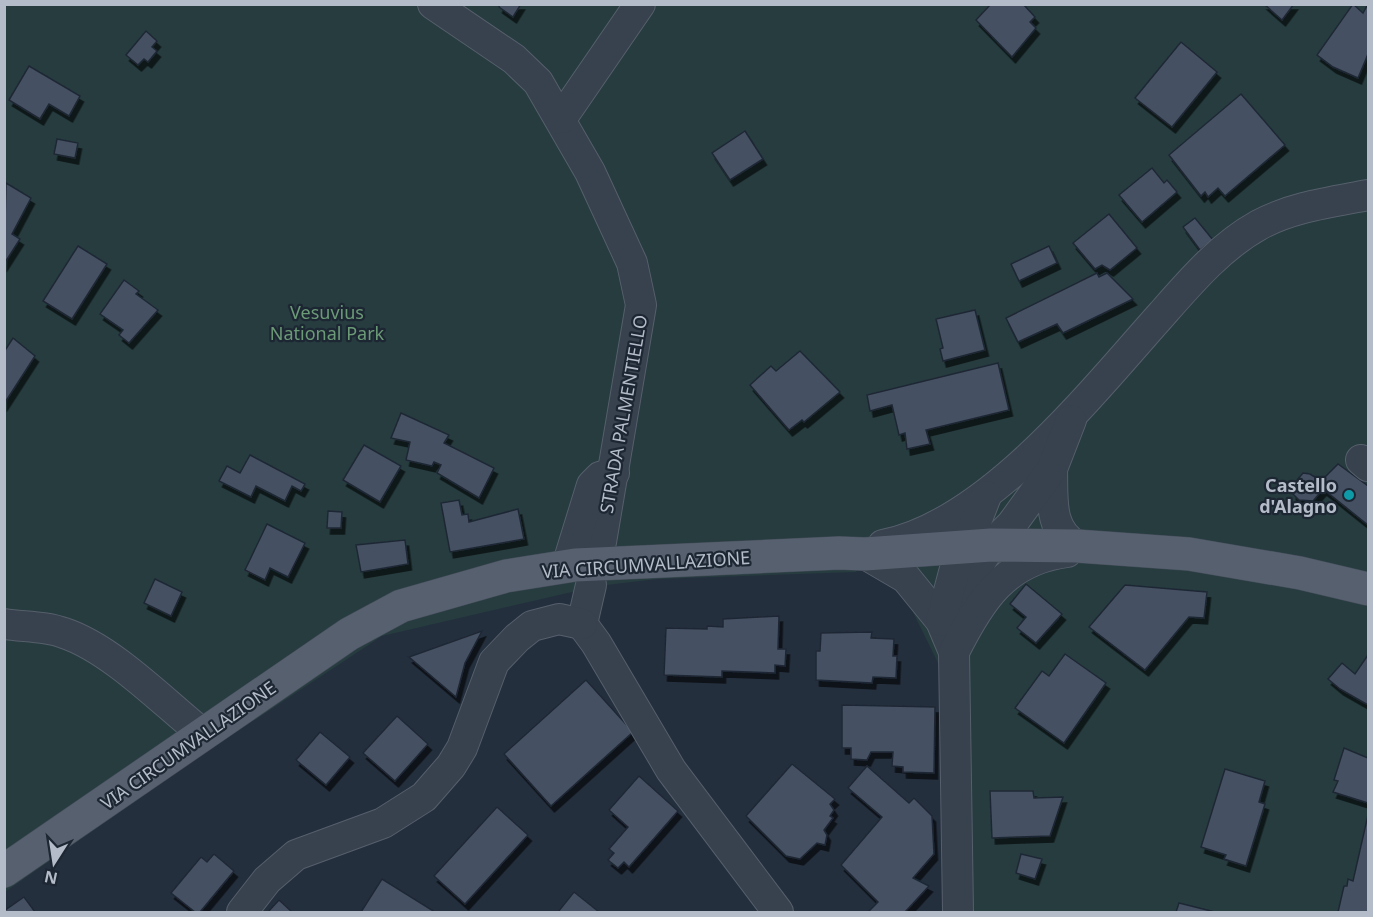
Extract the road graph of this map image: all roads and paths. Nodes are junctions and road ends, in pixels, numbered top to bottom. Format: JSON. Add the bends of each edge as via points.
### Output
{"nodes":[{"id":1,"x":433,"y":4,"type":"edge"},
{"id":2,"x":640,"y":4,"type":"edge"},
{"id":3,"x":561,"y":119,"type":"junction"},
{"id":4,"x":1368,"y":195,"type":"edge"},
{"id":5,"x":1077,"y":409,"type":"junction"},
{"id":6,"x":1052,"y":469,"type":"junction"},
{"id":7,"x":614,"y":473,"type":"junction"},
{"id":8,"x":986,"y":496,"type":"junction"},
{"id":9,"x":601,"y":542,"type":"dead end"},
{"id":10,"x":979,"y":545,"type":"junction"},
{"id":11,"x":1086,"y":548,"type":"junction"},
{"id":12,"x":852,"y":554,"type":"junction"},
{"id":13,"x":579,"y":576,"type":"junction"},
{"id":14,"x":1368,"y":589,"type":"edge"},
{"id":15,"x":956,"y":620,"type":"junction"},
{"id":16,"x":4,"y":624,"type":"edge"},
{"id":17,"x":582,"y":624,"type":"junction"},
{"id":18,"x":203,"y":734,"type":"junction"},
{"id":19,"x":4,"y":871,"type":"edge"},
{"id":20,"x":242,"y":912,"type":"edge"},
{"id":21,"x":778,"y":912,"type":"edge"},
{"id":22,"x":957,"y":912,"type":"edge"}],
"edges":[{"from":1,"to":3,"type":"street","name":"STRADA PALMENTIELLO","via":[[514,59],[538,82]]},
{"from":2,"to":3,"type":"street"},
{"from":3,"to":7,"type":"street","name":"STRADA PALMENTIELLO","via":[[632,263],[641,305]]},
{"from":4,"to":5,"type":"street","via":[[1292,211],[1229,244]]},
{"from":5,"to":6,"type":"street"},
{"from":5,"to":8,"type":"street"},
{"from":6,"to":10,"type":"street","via":[[1012,524]]},
{"from":6,"to":11,"type":"street","via":[[1053,511],[1059,532],[1066,540]]},
{"from":7,"to":9,"type":"street","name":"STRADA PALMENTIELLO"},
{"from":7,"to":13,"type":"street","via":[[600,477],[592,485]]},
{"from":8,"to":10,"type":"street"},
{"from":8,"to":12,"type":"street","via":[[906,541]]},
{"from":10,"to":11,"type":"main road","name":"VIA CIRCUMVALLAZIONE"},
{"from":10,"to":12,"type":"main road","name":"VIA CIRCUMVALLAZIONE"},
{"from":10,"to":15,"type":"street","via":[[980,562]]},
{"from":11,"to":14,"type":"main road","name":"VIA CIRCUMVALLAZIONE","via":[[1189,554]]},
{"from":11,"to":15,"type":"street","via":[[1021,564]]},
{"from":12,"to":13,"type":"main road","name":"VIA CIRCUMVALLAZIONE"},
{"from":12,"to":15,"type":"street","via":[[906,578]]},
{"from":13,"to":17,"type":"street"},
{"from":13,"to":18,"type":"main road","name":"VIA CIRCUMVALLAZIONE","via":[[506,576],[401,606],[349,634]]},
{"from":15,"to":22,"type":"street"},
{"from":16,"to":18,"type":"street","via":[[61,631],[81,639]]},
{"from":17,"to":20,"type":"street","via":[[559,619],[532,626],[517,638],[494,662],[462,748],[424,796],[383,823],[296,855],[267,880]]},
{"from":17,"to":21,"type":"street","via":[[670,770]]},
{"from":18,"to":19,"type":"main road","name":"VIA CIRCUMVALLAZIONE"}]}
